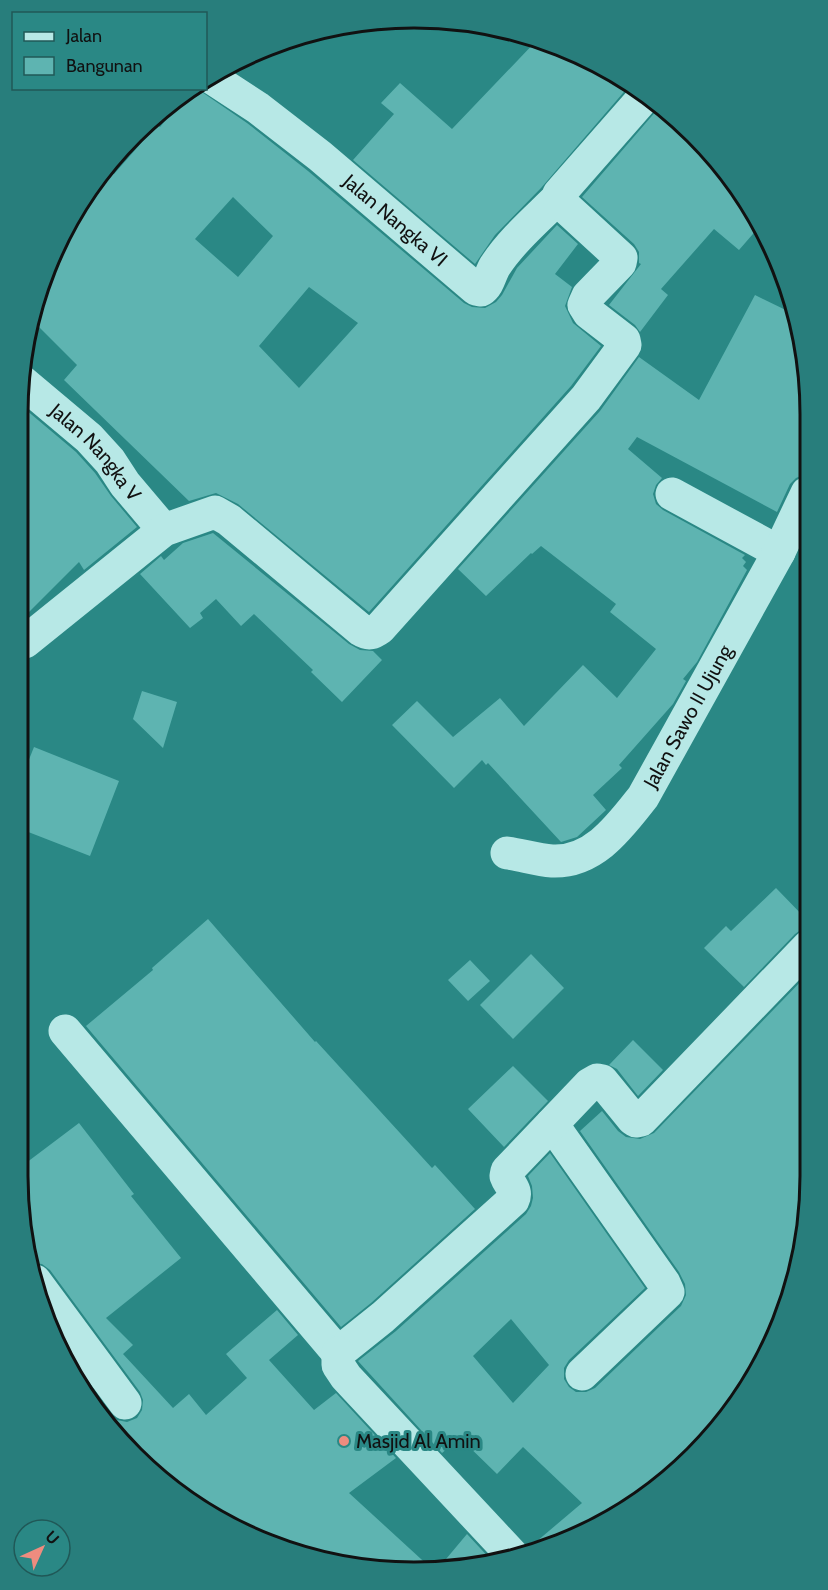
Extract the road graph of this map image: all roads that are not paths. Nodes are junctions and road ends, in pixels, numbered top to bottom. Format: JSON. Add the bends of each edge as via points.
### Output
{"nodes":[{"id":1,"x":218,"y":82,"type":"edge"},
{"id":2,"x":640,"y":102,"type":"edge"},
{"id":3,"x":559,"y":197,"type":"junction"},
{"id":4,"x":29,"y":388,"type":"edge"},
{"id":5,"x":672,"y":494,"type":"dead end"},
{"id":6,"x":800,"y":508,"type":"edge"},
{"id":7,"x":164,"y":530,"type":"junction"},
{"id":8,"x":779,"y":552,"type":"junction"},
{"id":9,"x":28,"y":640,"type":"edge"},
{"id":10,"x":507,"y":853,"type":"dead end"},
{"id":11,"x":800,"y":955,"type":"edge"},
{"id":12,"x":65,"y":1032,"type":"dead end"},
{"id":13,"x":552,"y":1124,"type":"junction"},
{"id":14,"x":49,"y":1300,"type":"edge"},
{"id":15,"x":338,"y":1353,"type":"junction"},
{"id":16,"x":582,"y":1374,"type":"dead end"},
{"id":17,"x":125,"y":1403,"type":"dead end"},
{"id":18,"x":507,"y":1550,"type":"edge"}],
"edges":[{"from":1,"to":3,"type":"street","name":"Jalan Nangka VI","via":[[320,156],[476,289],[485,288],[505,251]]},
{"from":2,"to":3,"type":"street"},
{"from":3,"to":7,"type":"street","via":[[621,258],[584,305],[589,314],[626,345],[586,398],[380,628],[372,633],[361,630],[222,515],[215,512]]},
{"from":4,"to":7,"type":"street","name":"Jalan Nangka V","via":[[89,438]]},
{"from":5,"to":8,"type":"street"},
{"from":6,"to":8,"type":"street","name":"Jalan Sawo II Ujung"},
{"from":7,"to":9,"type":"street"},
{"from":8,"to":10,"type":"street","name":"Jalan Sawo II Ujung","via":[[643,797],[619,827],[587,854],[568,860]]},
{"from":11,"to":13,"type":"street","via":[[641,1120],[636,1122],[597,1080]]},
{"from":12,"to":15,"type":"street"},
{"from":13,"to":15,"type":"street","via":[[507,1171],[514,1189],[513,1200]]},
{"from":13,"to":16,"type":"street","via":[[668,1292]]},
{"from":14,"to":17,"type":"street"},
{"from":15,"to":18,"type":"street","via":[[338,1365],[346,1377]]}]}
